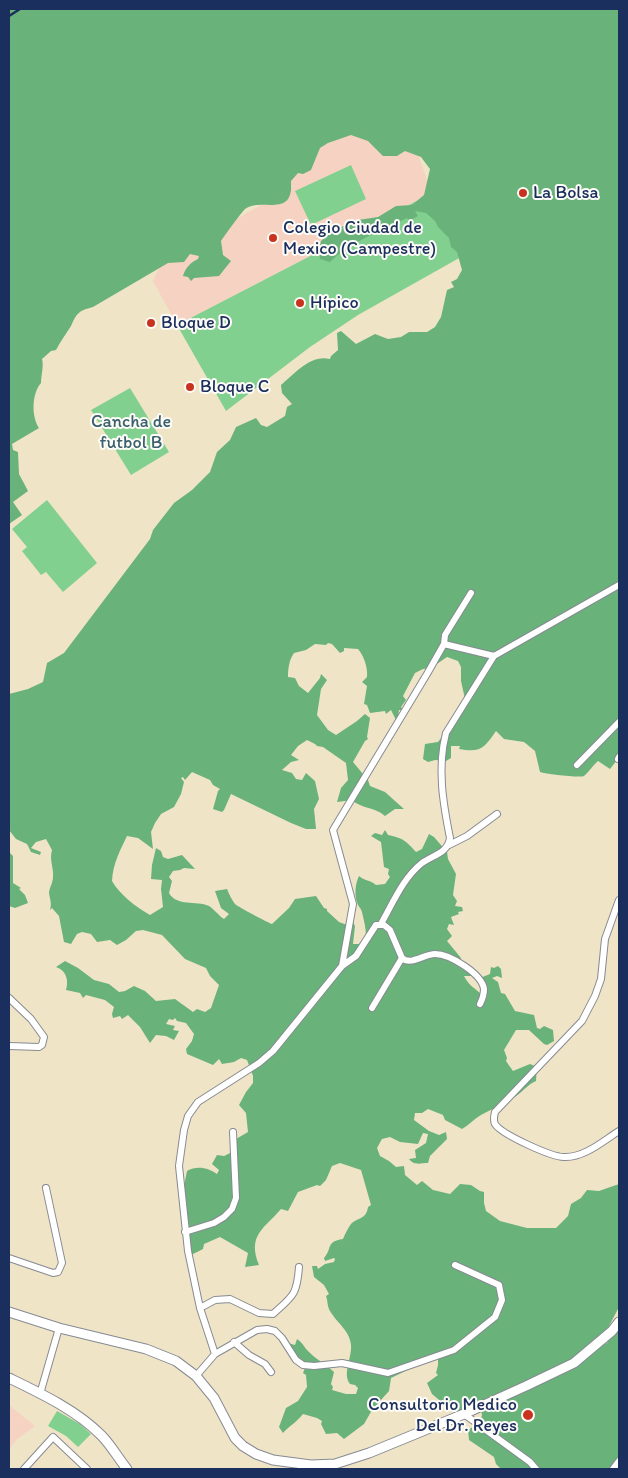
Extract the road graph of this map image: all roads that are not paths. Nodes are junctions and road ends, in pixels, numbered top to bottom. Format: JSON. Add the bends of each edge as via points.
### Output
{"nodes":[{"id":1,"x":619,"y":585,"type":"edge"},
{"id":2,"x":471,"y":593,"type":"dead end"},
{"id":3,"x":444,"y":644,"type":"junction"},
{"id":4,"x":494,"y":656,"type":"junction"},
{"id":5,"x":619,"y":722,"type":"edge"},
{"id":6,"x":577,"y":765,"type":"dead end"},
{"id":7,"x":497,"y":814,"type":"dead end"},
{"id":8,"x":449,"y":845,"type":"junction"},
{"id":9,"x":619,"y":900,"type":"edge"},
{"id":10,"x":381,"y":924,"type":"junction"},
{"id":11,"x":402,"y":958,"type":"junction"},
{"id":12,"x":342,"y":966,"type":"junction"},
{"id":13,"x":9,"y":998,"type":"edge"},
{"id":14,"x":480,"y":1004,"type":"dead end"},
{"id":15,"x":372,"y":1008,"type":"dead end"},
{"id":16,"x":9,"y":1046,"type":"edge"},
{"id":17,"x":619,"y":1131,"type":"edge"},
{"id":18,"x":233,"y":1132,"type":"dead end"},
{"id":19,"x":46,"y":1188,"type":"dead end"},
{"id":20,"x":185,"y":1232,"type":"junction"},
{"id":21,"x":9,"y":1258,"type":"edge"},
{"id":22,"x":456,"y":1265,"type":"dead end"},
{"id":23,"x":299,"y":1267,"type":"dead end"},
{"id":24,"x":200,"y":1308,"type":"junction"},
{"id":25,"x":9,"y":1312,"type":"edge"},
{"id":26,"x":619,"y":1322,"type":"edge"},
{"id":27,"x":59,"y":1328,"type":"junction"},
{"id":28,"x":234,"y":1342,"type":"junction"},
{"id":29,"x":215,"y":1354,"type":"junction"},
{"id":30,"x":271,"y":1372,"type":"dead end"},
{"id":31,"x":196,"y":1376,"type":"junction"},
{"id":32,"x":9,"y":1378,"type":"edge"},
{"id":33,"x":40,"y":1394,"type":"junction"},
{"id":34,"x":464,"y":1414,"type":"junction"},
{"id":35,"x":619,"y":1461,"type":"edge"},
{"id":36,"x":335,"y":1466,"type":"edge"},
{"id":37,"x":24,"y":1469,"type":"edge"},
{"id":38,"x":87,"y":1469,"type":"edge"},
{"id":39,"x":127,"y":1469,"type":"edge"},
{"id":40,"x":536,"y":1469,"type":"edge"},
{"id":41,"x":614,"y":1469,"type":"edge"}],
"edges":[{"from":1,"to":4,"type":"street"},
{"from":2,"to":3,"type":"street","via":[[445,635]]},
{"from":3,"to":4,"type":"street"},
{"from":3,"to":12,"type":"street","via":[[333,830],[354,904]]},
{"from":4,"to":8,"type":"street","via":[[446,733],[442,793]]},
{"from":5,"to":6,"type":"street"},
{"from":7,"to":8,"type":"street"},
{"from":8,"to":10,"type":"street","via":[[408,876]]},
{"from":9,"to":17,"type":"street","via":[[605,939],[601,979],[586,1014],[495,1112],[494,1120],[498,1128],[513,1136],[546,1153],[565,1157],[585,1152]]},
{"from":10,"to":11,"type":"street","via":[[390,930]]},
{"from":10,"to":12,"type":"street","via":[[375,927],[356,956]]},
{"from":11,"to":14,"type":"street","via":[[410,962],[443,954],[466,967],[482,983],[484,992]]},
{"from":11,"to":15,"type":"street"},
{"from":12,"to":20,"type":"street","via":[[273,1051],[198,1102],[188,1116],[180,1146],[179,1166]]},
{"from":13,"to":16,"type":"street","via":[[44,1037],[39,1047]]},
{"from":18,"to":20,"type":"street","via":[[236,1198],[232,1209],[214,1223]]},
{"from":19,"to":21,"type":"street","via":[[62,1263],[58,1272],[52,1273]]},
{"from":20,"to":24,"type":"street"},
{"from":22,"to":28,"type":"street","via":[[499,1285],[502,1300],[495,1316],[454,1350],[398,1370],[388,1373],[342,1363],[303,1365],[275,1331],[266,1329]]},
{"from":23,"to":24,"type":"street","via":[[293,1297],[272,1314],[259,1313],[230,1299],[216,1300]]},
{"from":24,"to":29,"type":"street"},
{"from":25,"to":27,"type":"street"},
{"from":26,"to":34,"type":"street","via":[[574,1363]]},
{"from":27,"to":31,"type":"street","via":[[146,1350],[176,1361]]},
{"from":27,"to":33,"type":"street"},
{"from":28,"to":29,"type":"street"},
{"from":28,"to":30,"type":"street"},
{"from":29,"to":31,"type":"street"},
{"from":31,"to":36,"type":"street","via":[[214,1398],[235,1438],[243,1446],[273,1460]]},
{"from":32,"to":33,"type":"street"},
{"from":33,"to":39,"type":"street","via":[[84,1420]]},
{"from":34,"to":36,"type":"street"},
{"from":34,"to":40,"type":"street"},
{"from":35,"to":41,"type":"street"},
{"from":37,"to":38,"type":"street","via":[[53,1437]]}]}
